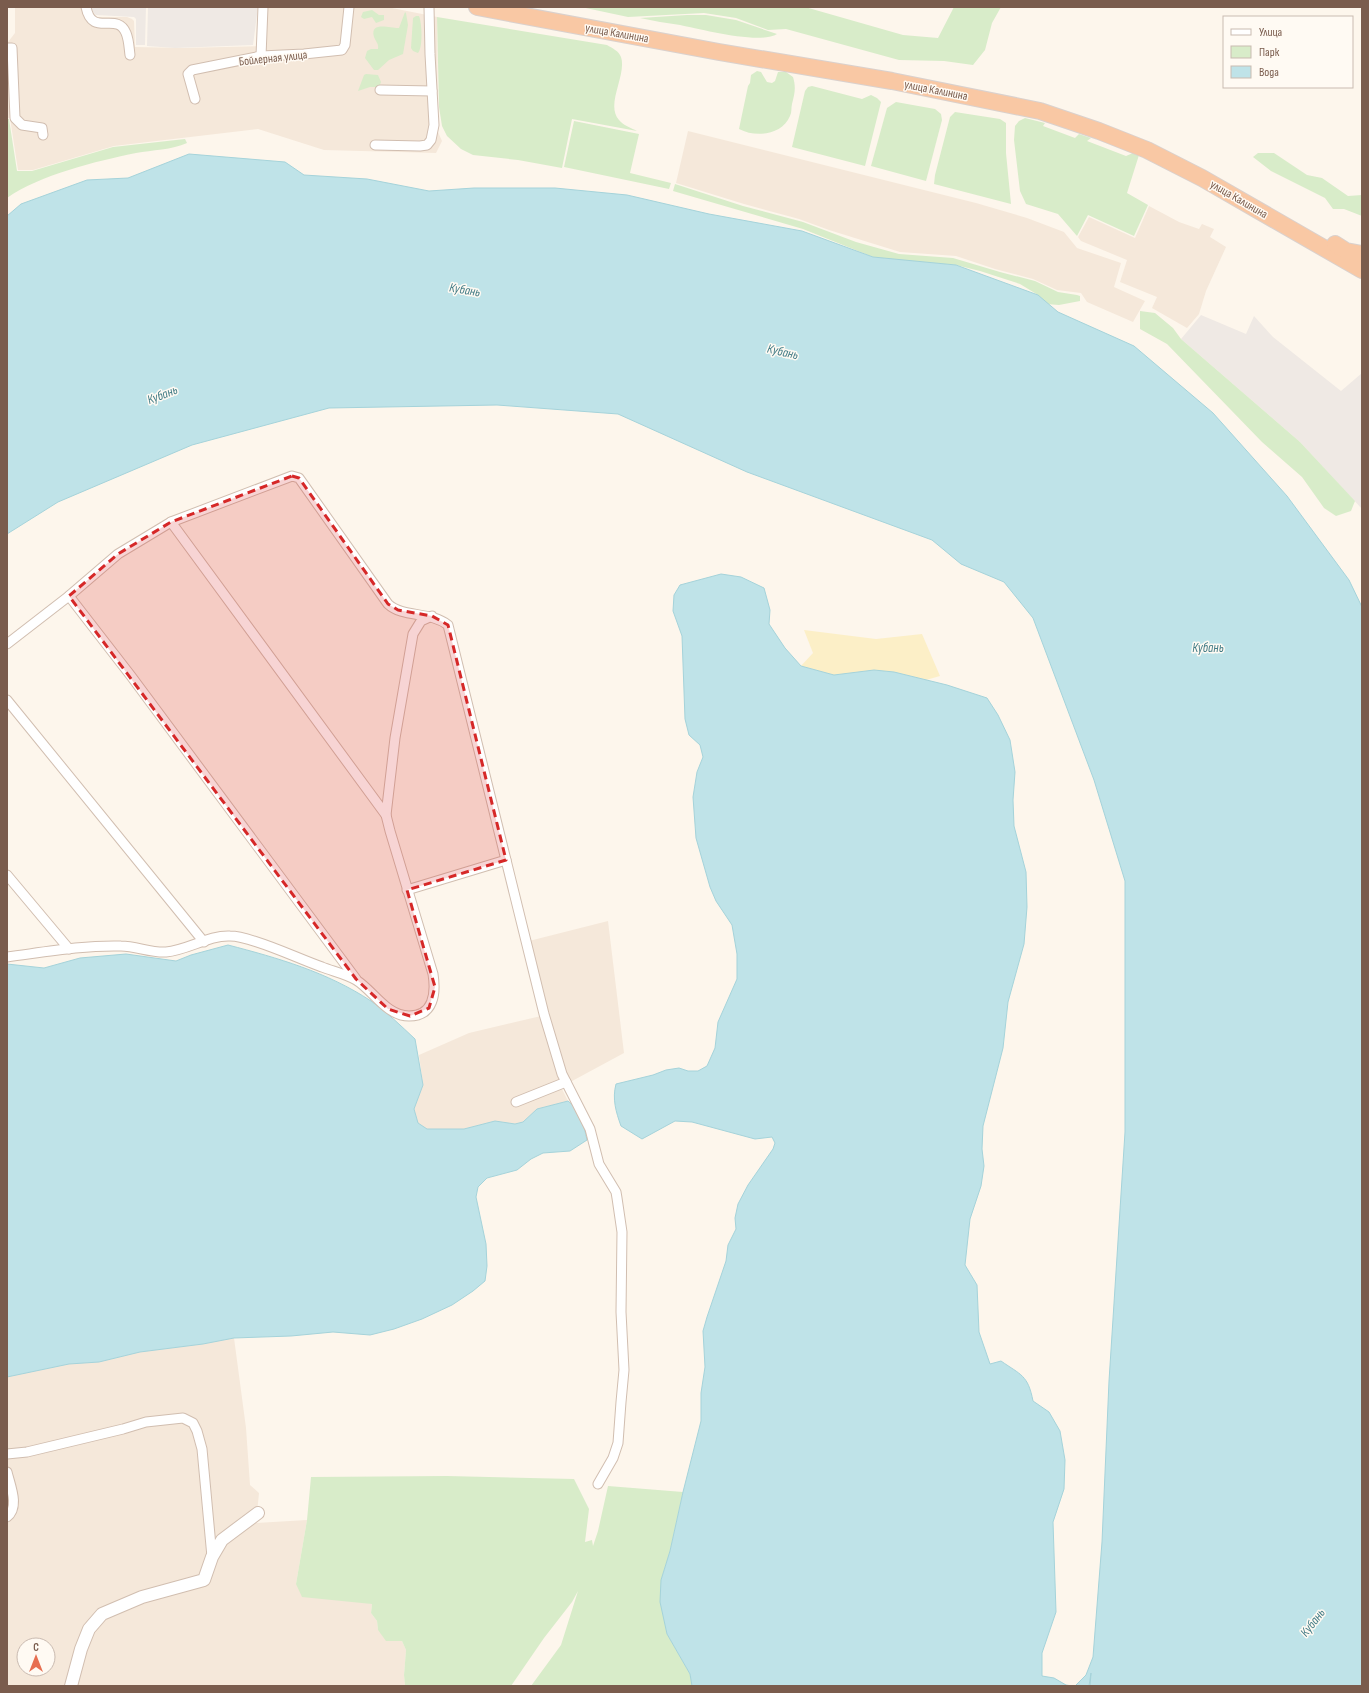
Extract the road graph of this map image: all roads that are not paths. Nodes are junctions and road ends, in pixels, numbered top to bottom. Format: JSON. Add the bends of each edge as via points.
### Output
{"nodes":[{"id":1,"x":86,"y":7,"type":"edge"},
{"id":2,"x":263,"y":7,"type":"edge"},
{"id":3,"x":350,"y":7,"type":"edge"},
{"id":4,"x":429,"y":7,"type":"edge"},
{"id":5,"x":477,"y":7,"type":"edge"},
{"id":6,"x":537,"y":7,"type":"edge"},
{"id":7,"x":7,"y":48,"type":"edge"},
{"id":8,"x":130,"y":55,"type":"dead end"},
{"id":9,"x":261,"y":56,"type":"junction"},
{"id":10,"x":380,"y":90,"type":"dead end"},
{"id":11,"x":432,"y":92,"type":"junction"},
{"id":12,"x":195,"y":100,"type":"dead end"},
{"id":13,"x":43,"y":135,"type":"dead end"},
{"id":14,"x":375,"y":145,"type":"dead end"},
{"id":15,"x":1362,"y":254,"type":"edge"},
{"id":16,"x":1362,"y":270,"type":"edge"},
{"id":17,"x":171,"y":522,"type":"junction"},
{"id":18,"x":69,"y":596,"type":"junction"},
{"id":19,"x":432,"y":616,"type":"junction"},
{"id":20,"x":7,"y":644,"type":"edge"},
{"id":21,"x":7,"y":700,"type":"edge"},
{"id":22,"x":386,"y":815,"type":"junction"},
{"id":23,"x":506,"y":860,"type":"junction"},
{"id":24,"x":7,"y":875,"type":"edge"},
{"id":25,"x":407,"y":890,"type":"junction"},
{"id":26,"x":204,"y":942,"type":"junction"},
{"id":27,"x":69,"y":949,"type":"junction"},
{"id":28,"x":7,"y":957,"type":"edge"},
{"id":29,"x":356,"y":979,"type":"junction"},
{"id":30,"x":566,"y":1082,"type":"junction"},
{"id":31,"x":516,"y":1102,"type":"dead end"},
{"id":32,"x":7,"y":1454,"type":"edge"},
{"id":33,"x":7,"y":1472,"type":"edge"},
{"id":34,"x":598,"y":1484,"type":"dead end"},
{"id":35,"x":258,"y":1513,"type":"dead end"},
{"id":36,"x":7,"y":1517,"type":"edge"},
{"id":37,"x":212,"y":1557,"type":"junction"},
{"id":38,"x":71,"y":1686,"type":"edge"}],
"edges":[{"from":1,"to":8,"type":"street","via":[[87,16],[92,21],[118,24],[124,28]]},
{"from":2,"to":9,"type":"street"},
{"from":3,"to":9,"type":"street","name":"Бойлерная улица","via":[[345,45],[342,50]]},
{"from":4,"to":11,"type":"street"},
{"from":5,"to":16,"type":"highway","name":"улица Калинина","via":[[892,81],[1040,111],[1147,150],[1202,178]]},
{"from":6,"to":15,"type":"highway","name":"улица Калинина","via":[[895,73],[1043,104],[1102,123],[1150,143],[1205,171],[1346,251]]},
{"from":7,"to":13,"type":"street","via":[[12,48],[15,118],[22,125],[42,128]]},
{"from":9,"to":12,"type":"street","name":"Бойлерная улица","via":[[192,70],[188,74]]},
{"from":10,"to":11,"type":"street"},
{"from":11,"to":14,"type":"street","via":[[434,125],[431,140],[427,144]]},
{"from":17,"to":18,"type":"street","via":[[118,554]]},
{"from":17,"to":19,"type":"street","via":[[296,476],[388,604],[398,610]]},
{"from":17,"to":22,"type":"street"},
{"from":18,"to":20,"type":"street"},
{"from":18,"to":29,"type":"street"},
{"from":19,"to":22,"type":"street","via":[[421,621],[413,634],[395,738]]},
{"from":19,"to":23,"type":"street","via":[[448,625]]},
{"from":21,"to":26,"type":"street"},
{"from":22,"to":25,"type":"street"},
{"from":23,"to":25,"type":"street"},
{"from":23,"to":30,"type":"street","via":[[544,1014]]},
{"from":24,"to":27,"type":"street"},
{"from":25,"to":29,"type":"street","via":[[434,974],[433,1002],[425,1012],[403,1016],[388,1009]]},
{"from":26,"to":27,"type":"street","via":[[167,952],[120,946]]},
{"from":26,"to":29,"type":"street","via":[[223,936],[237,936]]},
{"from":27,"to":28,"type":"street"},
{"from":30,"to":31,"type":"street"},
{"from":30,"to":34,"type":"street","via":[[590,1129],[599,1164],[616,1192],[622,1232],[621,1312],[624,1370],[618,1443]]},
{"from":32,"to":37,"type":"street","via":[[27,1452],[146,1422],[183,1418],[193,1423],[202,1449]]},
{"from":33,"to":36,"type":"street","via":[[14,1502]]},
{"from":35,"to":37,"type":"street","via":[[222,1540]]},
{"from":37,"to":38,"type":"street","via":[[204,1580],[142,1597],[102,1614],[90,1629],[81,1648]]}]}
